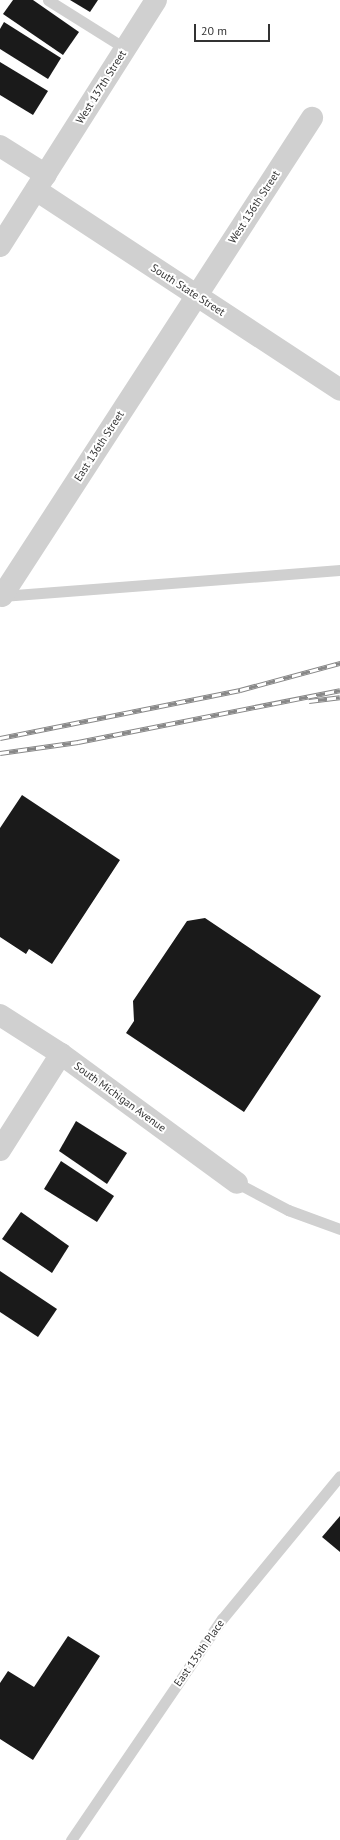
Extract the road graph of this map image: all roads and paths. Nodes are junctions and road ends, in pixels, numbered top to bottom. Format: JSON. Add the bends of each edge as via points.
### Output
{"nodes":[{"id":1,"x":48,"y":0,"type":"edge"},
{"id":2,"x":156,"y":0,"type":"edge"},
{"id":3,"x":126,"y":49,"type":"junction"},
{"id":4,"x":312,"y":118,"type":"dead end"},
{"id":5,"x":0,"y":146,"type":"edge"},
{"id":6,"x":41,"y":183,"type":"junction"},
{"id":7,"x":0,"y":246,"type":"edge"},
{"id":8,"x":196,"y":296,"type":"junction"},
{"id":9,"x":340,"y":390,"type":"edge"},
{"id":10,"x":340,"y":570,"type":"edge"},
{"id":11,"x":2,"y":596,"type":"joint"},
{"id":12,"x":0,"y":1015,"type":"edge"},
{"id":13,"x":61,"y":1054,"type":"junction"},
{"id":14,"x":0,"y":1150,"type":"edge"},
{"id":15,"x":237,"y":1183,"type":"joint"},
{"id":16,"x":340,"y":1229,"type":"edge"},
{"id":17,"x":340,"y":1476,"type":"edge"},
{"id":18,"x":71,"y":1840,"type":"edge"}],
"edges":[{"from":1,"to":3,"type":"lane"},
{"from":2,"to":3,"type":"street","name":"West 137th Street"},
{"from":3,"to":6,"type":"street","name":"West 137th Street"},
{"from":4,"to":8,"type":"street","name":"West 136th Street"},
{"from":5,"to":6,"type":"street","name":"South State Street"},
{"from":6,"to":7,"type":"street","name":"West 137th Street"},
{"from":6,"to":8,"type":"street","name":"South State Street"},
{"from":8,"to":9,"type":"street","name":"South State Street"},
{"from":8,"to":11,"type":"street","name":"East 136th Street"},
{"from":10,"to":11,"type":"lane"},
{"from":12,"to":13,"type":"street","name":"South Michigan Avenue"},
{"from":13,"to":14,"type":"street"},
{"from":13,"to":15,"type":"street","name":"South Michigan Avenue"},
{"from":15,"to":16,"type":"lane","via":[[295,1213]]},
{"from":17,"to":18,"type":"lane","name":"East 135th Place","via":[[222,1619]]}]}
